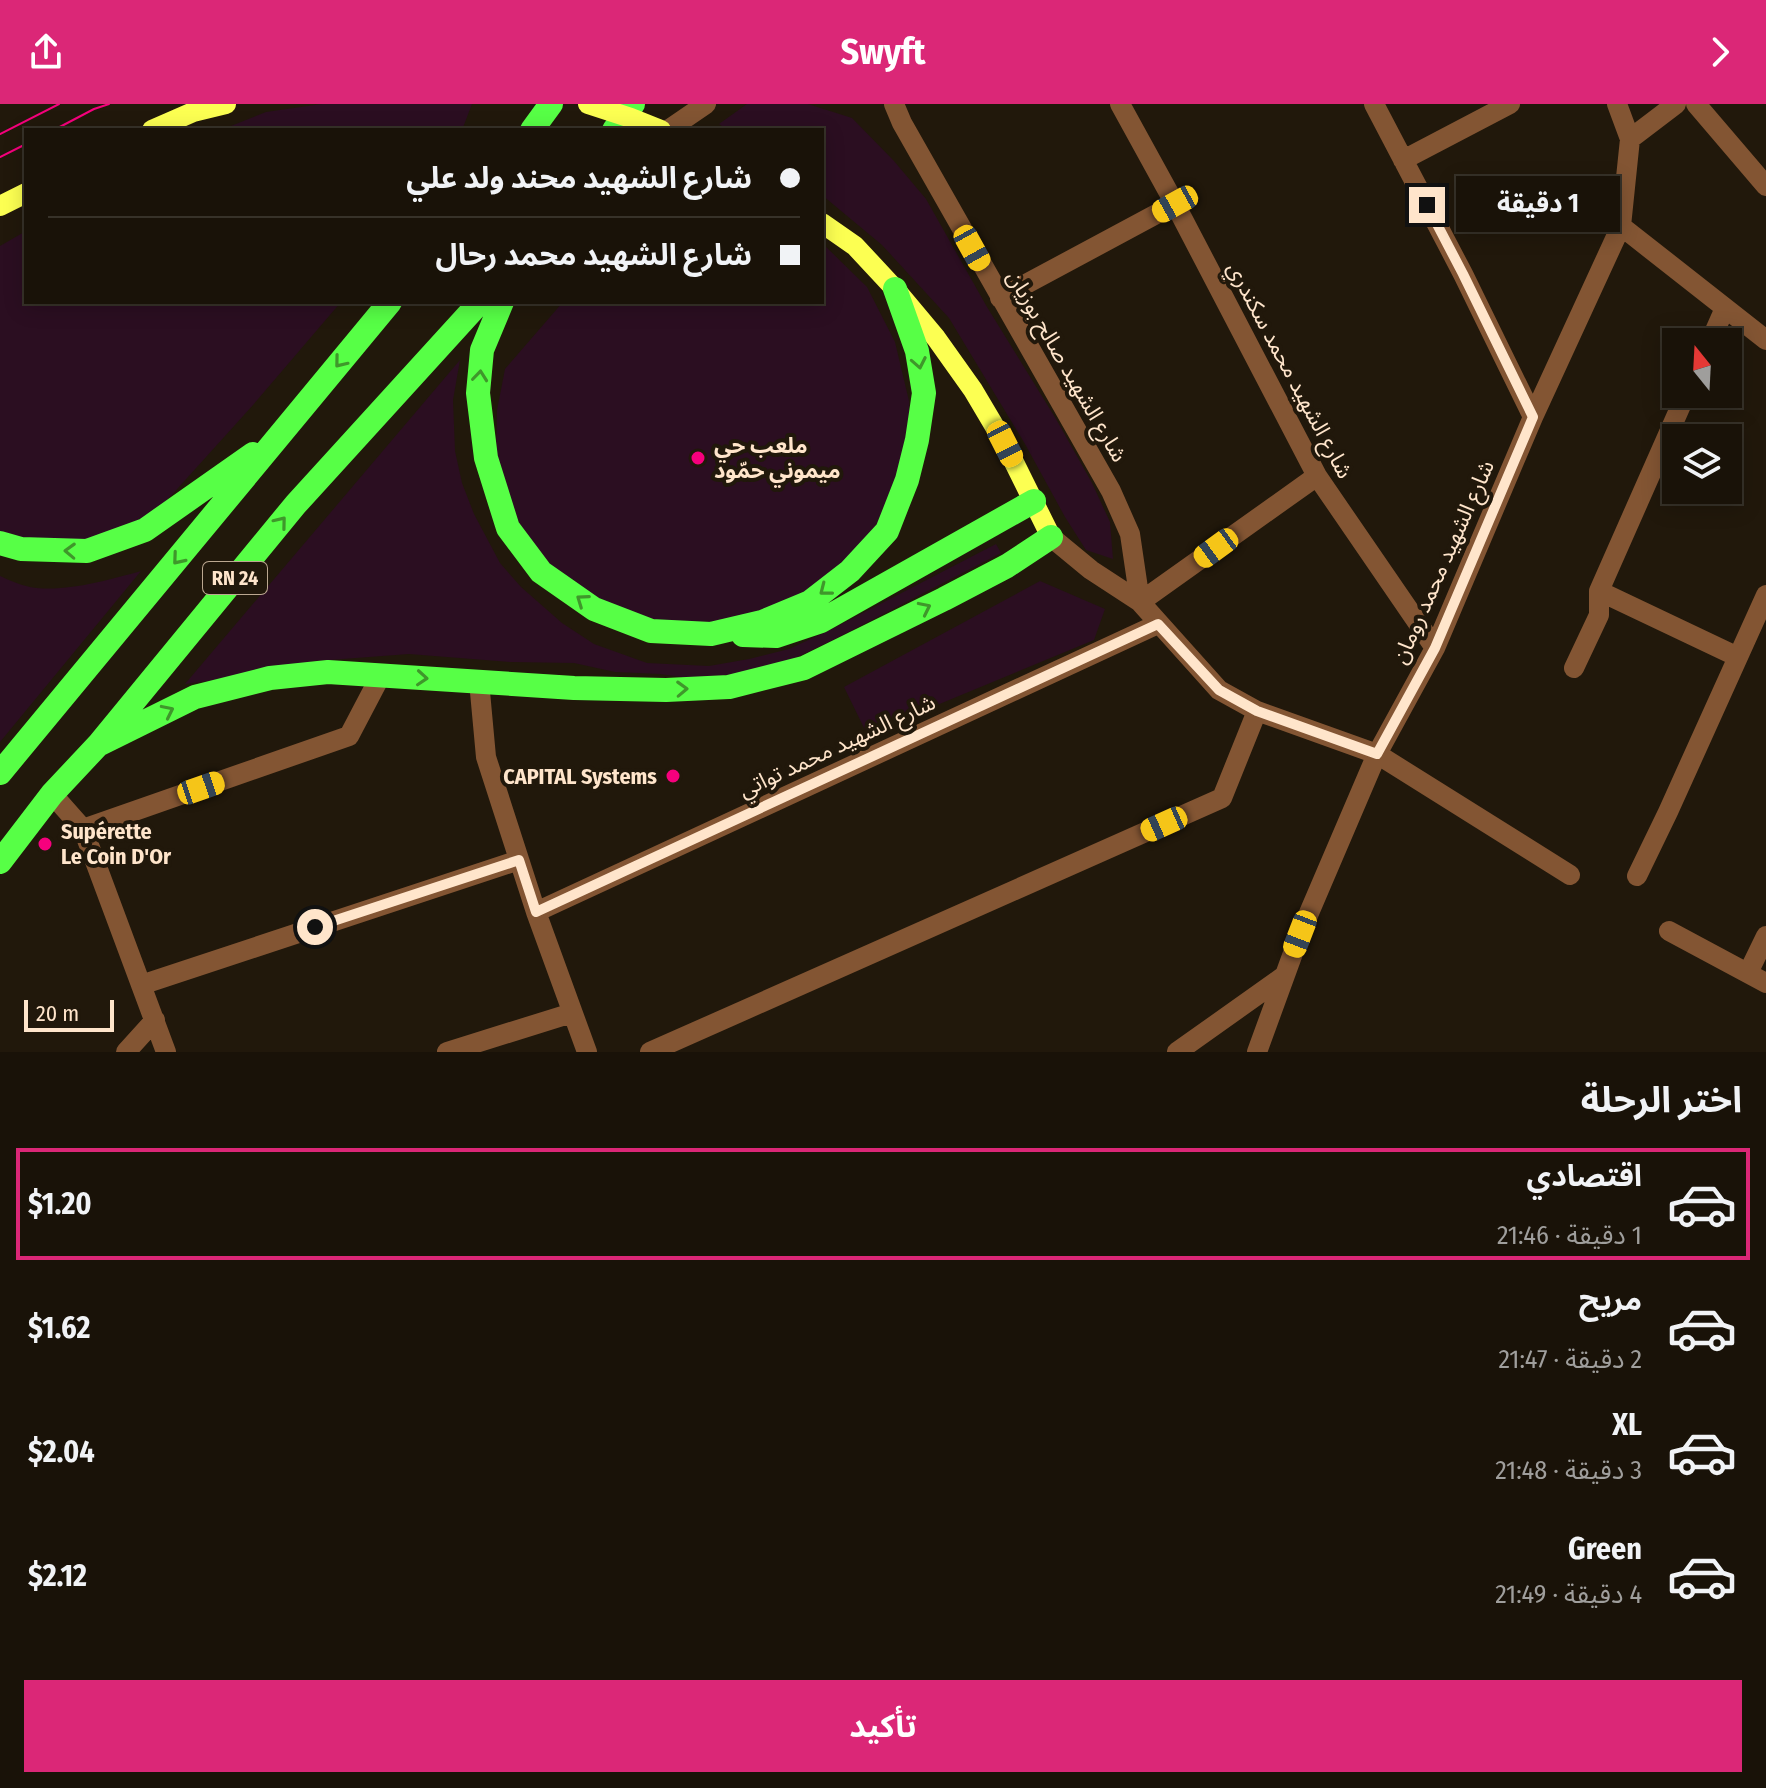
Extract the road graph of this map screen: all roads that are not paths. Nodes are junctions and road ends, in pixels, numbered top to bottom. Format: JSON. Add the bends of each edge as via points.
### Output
{"nodes":[{"id":1,"x":226,"y":104,"type":"edge"},
{"id":2,"x":551,"y":104,"type":"edge"},
{"id":3,"x":588,"y":104,"type":"edge"},
{"id":4,"x":633,"y":104,"type":"edge"},
{"id":5,"x":706,"y":104,"type":"edge"},
{"id":6,"x":882,"y":104,"type":"edge"},
{"id":7,"x":1120,"y":104,"type":"edge"},
{"id":8,"x":1374,"y":104,"type":"edge"},
{"id":9,"x":1510,"y":104,"type":"edge"},
{"id":10,"x":1617,"y":104,"type":"edge"},
{"id":11,"x":1676,"y":104,"type":"edge"},
{"id":12,"x":1696,"y":104,"type":"edge"},
{"id":13,"x":898,"y":113,"type":"edge"},
{"id":14,"x":157,"y":128,"type":"edge"},
{"id":15,"x":533,"y":128,"type":"edge"},
{"id":16,"x":615,"y":128,"type":"edge"},
{"id":17,"x":656,"y":128,"type":"edge"},
{"id":18,"x":671,"y":128,"type":"edge"},
{"id":19,"x":1630,"y":139,"type":"junction"},
{"id":20,"x":1403,"y":160,"type":"junction"},
{"id":21,"x":1766,"y":186,"type":"edge"},
{"id":22,"x":24,"y":194,"type":"edge"},
{"id":23,"x":1175,"y":204,"type":"junction"},
{"id":24,"x":0,"y":206,"type":"edge"},
{"id":25,"x":824,"y":224,"type":"edge"},
{"id":26,"x":1621,"y":226,"type":"junction"},
{"id":27,"x":895,"y":289,"type":"junction"},
{"id":28,"x":1000,"y":298,"type":"junction"},
{"id":29,"x":388,"y":304,"type":"edge"},
{"id":30,"x":478,"y":304,"type":"edge"},
{"id":31,"x":501,"y":304,"type":"edge"},
{"id":32,"x":1725,"y":308,"type":"junction"},
{"id":33,"x":1716,"y":328,"type":"edge"},
{"id":34,"x":1766,"y":340,"type":"edge"},
{"id":35,"x":1680,"y":408,"type":"edge"},
{"id":36,"x":1533,"y":417,"type":"junction"},
{"id":37,"x":281,"y":434,"type":"junction"},
{"id":38,"x":1317,"y":476,"type":"junction"},
{"id":39,"x":1034,"y":501,"type":"junction"},
{"id":40,"x":1051,"y":537,"type":"junction"},
{"id":41,"x":0,"y":543,"type":"edge"},
{"id":42,"x":1599,"y":591,"type":"junction"},
{"id":43,"x":1766,"y":595,"type":"edge"},
{"id":44,"x":1140,"y":602,"type":"junction"},
{"id":45,"x":1158,"y":624,"type":"junction"},
{"id":46,"x":711,"y":634,"type":"junction"},
{"id":47,"x":1435,"y":648,"type":"junction"},
{"id":48,"x":1738,"y":657,"type":"junction"},
{"id":49,"x":1574,"y":668,"type":"dead end"},
{"id":50,"x":381,"y":675,"type":"junction"},
{"id":51,"x":479,"y":681,"type":"junction"},
{"id":52,"x":1257,"y":711,"type":"junction"},
{"id":53,"x":98,"y":745,"type":"junction"},
{"id":54,"x":1377,"y":754,"type":"junction"},
{"id":55,"x":0,"y":773,"type":"edge"},
{"id":56,"x":52,"y":794,"type":"junction"},
{"id":57,"x":83,"y":829,"type":"junction"},
{"id":58,"x":519,"y":860,"type":"junction"},
{"id":59,"x":0,"y":862,"type":"edge"},
{"id":60,"x":1570,"y":875,"type":"dead end"},
{"id":61,"x":1637,"y":876,"type":"dead end"},
{"id":62,"x":536,"y":912,"type":"junction"},
{"id":63,"x":1669,"y":931,"type":"dead end"},
{"id":64,"x":1766,"y":936,"type":"edge"},
{"id":65,"x":1284,"y":976,"type":"junction"},
{"id":66,"x":1757,"y":978,"type":"edge"},
{"id":67,"x":141,"y":985,"type":"junction"},
{"id":68,"x":572,"y":1013,"type":"junction"},
{"id":69,"x":155,"y":1020,"type":"junction"},
{"id":70,"x":126,"y":1052,"type":"edge"},
{"id":71,"x":166,"y":1052,"type":"edge"},
{"id":72,"x":447,"y":1052,"type":"edge"},
{"id":73,"x":587,"y":1052,"type":"edge"},
{"id":74,"x":650,"y":1052,"type":"edge"},
{"id":75,"x":1177,"y":1052,"type":"edge"},
{"id":76,"x":1257,"y":1052,"type":"edge"}],
"edges":[{"from":1,"to":14,"type":"main road"},
{"from":2,"to":15,"type":"highway"},
{"from":3,"to":17,"type":"main road","bridge":true},
{"from":4,"to":16,"type":"highway"},
{"from":5,"to":18,"type":"street"},
{"from":6,"to":13,"type":"street","name":"شارع الشهيد صالح بوزيان"},
{"from":7,"to":23,"type":"street","name":"شارع الشهيد محمد سكندري"},
{"from":8,"to":20,"type":"street"},
{"from":9,"to":20,"type":"street"},
{"from":10,"to":19,"type":"street"},
{"from":11,"to":19,"type":"street"},
{"from":12,"to":21,"type":"street"},
{"from":13,"to":28,"type":"street","name":"شارع الشهيد صالح بوزيان"},
{"from":19,"to":26,"type":"street","name":"شارع الشهيد محمد رومان"},
{"from":20,"to":36,"type":"street"},
{"from":22,"to":24,"type":"main road"},
{"from":23,"to":28,"type":"street"},
{"from":23,"to":38,"type":"street","name":"شارع الشهيد محمد سكندري"},
{"from":25,"to":27,"type":"main road","via":[[855,246]]},
{"from":26,"to":32,"type":"street"},
{"from":26,"to":36,"type":"street","name":"شارع الشهيد محمد رومان"},
{"from":27,"to":39,"type":"main road","via":[[973,390]]},
{"from":27,"to":46,"type":"highway","one_way":true,"via":[[917,351],[924,393],[907,480],[887,531],[850,571],[810,602],[762,622]]},
{"from":28,"to":44,"type":"street","name":"شارع الشهيد صالح بوزيان","via":[[1111,491],[1130,534]]},
{"from":29,"to":37,"type":"highway","number":"RN 24","one_way":true},
{"from":53,"to":30,"type":"highway","number":"RN 24","one_way":true,"via":[[296,504]]},
{"from":46,"to":31,"type":"highway","one_way":true,"via":[[651,631],[594,609],[541,572],[508,528],[486,458],[478,393],[482,350]]},
{"from":32,"to":33,"type":"street"},
{"from":32,"to":34,"type":"street"},
{"from":35,"to":42,"type":"street"},
{"from":36,"to":47,"type":"street","name":"شارع الشهيد محمد رومان"},
{"from":37,"to":41,"type":"highway","one_way":true,"via":[[145,530],[87,551],[21,549]]},
{"from":37,"to":55,"type":"highway","number":"RN 24","one_way":true},
{"from":38,"to":44,"type":"street"},
{"from":38,"to":47,"type":"street","name":"شارع الشهيد محمد سكندري"},
{"from":39,"to":40,"type":"main road"},
{"from":39,"to":46,"type":"highway","via":[[821,621],[776,636]]},
{"from":40,"to":44,"type":"street"},
{"from":51,"to":40,"type":"highway","one_way":true,"via":[[574,688],[729,687],[804,668],[1007,566]]},
{"from":42,"to":48,"type":"street"},
{"from":42,"to":49,"type":"street","via":[[1599,615]]},
{"from":43,"to":48,"type":"street"},
{"from":44,"to":45,"type":"street"},
{"from":45,"to":52,"type":"street","via":[[1219,690]]},
{"from":45,"to":62,"type":"street","name":"شارع الشهيد محمد تواتي"},
{"from":47,"to":54,"type":"street","name":"شارع الشهيد محمد رومان"},
{"from":48,"to":61,"type":"street"},
{"from":50,"to":51,"type":"highway","one_way":true},
{"from":53,"to":50,"type":"highway","one_way":true,"via":[[195,697],[270,678],[328,672]]},
{"from":50,"to":57,"type":"street","via":[[349,736]]},
{"from":51,"to":58,"type":"street","via":[[486,757]]},
{"from":52,"to":54,"type":"street"},
{"from":52,"to":74,"type":"street","via":[[1222,798]]},
{"from":53,"to":56,"type":"highway","number":"RN 24"},
{"from":54,"to":60,"type":"street"},
{"from":54,"to":65,"type":"street","name":"شارع الشهيد محمد رومان"},
{"from":56,"to":57,"type":"street"},
{"from":56,"to":59,"type":"highway","number":"RN 24"},
{"from":57,"to":67,"type":"street"},
{"from":58,"to":62,"type":"street"},
{"from":58,"to":67,"type":"street"},
{"from":62,"to":68,"type":"street"},
{"from":63,"to":66,"type":"street"},
{"from":64,"to":66,"type":"street"},
{"from":65,"to":75,"type":"street"},
{"from":65,"to":76,"type":"street","name":"شارع الشهيد محمد رومان"},
{"from":67,"to":69,"type":"street"},
{"from":68,"to":72,"type":"street"},
{"from":68,"to":73,"type":"street"},
{"from":69,"to":70,"type":"street"},
{"from":69,"to":71,"type":"street"}]}
